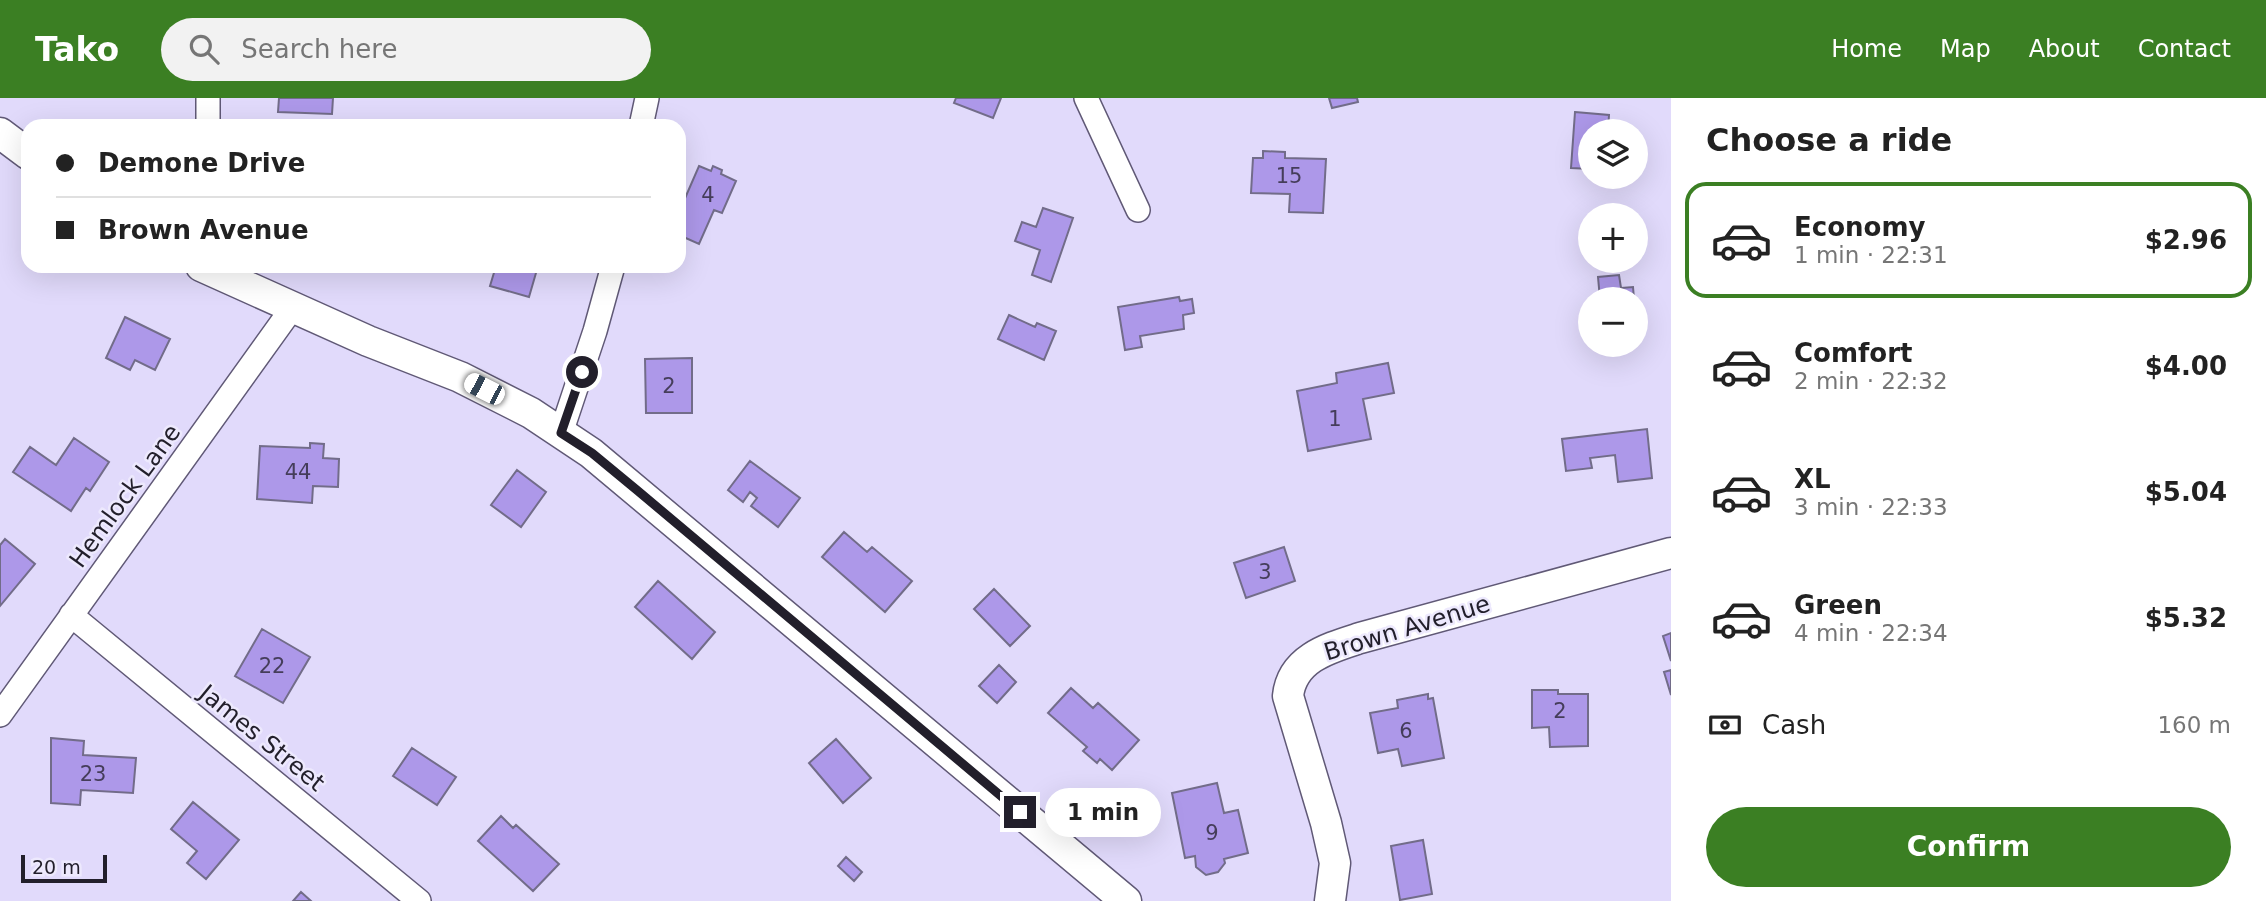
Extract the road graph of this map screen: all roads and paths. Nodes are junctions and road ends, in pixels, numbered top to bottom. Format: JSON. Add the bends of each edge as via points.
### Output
{"nodes":[{"id":1,"x":208,"y":98,"type":"edge"},
{"id":2,"x":647,"y":98,"type":"edge"},
{"id":3,"x":1086,"y":98,"type":"edge"},
{"id":4,"x":208,"y":119,"type":"edge"},
{"id":5,"x":642,"y":119,"type":"edge"},
{"id":6,"x":0,"y":134,"type":"edge"},
{"id":7,"x":21,"y":149,"type":"edge"},
{"id":8,"x":1138,"y":210,"type":"dead end"},
{"id":9,"x":220,"y":273,"type":"edge"},
{"id":10,"x":611,"y":273,"type":"edge"},
{"id":11,"x":293,"y":307,"type":"junction"},
{"id":12,"x":561,"y":433,"type":"junction"},
{"id":13,"x":1671,"y":553,"type":"edge"},
{"id":14,"x":71,"y":615,"type":"junction"},
{"id":15,"x":0,"y":715,"type":"edge"},
{"id":16,"x":419,"y":901,"type":"edge"},
{"id":17,"x":1126,"y":901,"type":"edge"},
{"id":18,"x":1330,"y":901,"type":"edge"}],
"edges":[{"from":1,"to":4,"type":"street"},
{"from":2,"to":5,"type":"street"},
{"from":3,"to":8,"type":"street"},
{"from":6,"to":7,"type":"street"},
{"from":9,"to":11,"type":"street"},
{"from":10,"to":12,"type":"street"},
{"from":11,"to":12,"type":"street","via":[[460,377]]},
{"from":11,"to":14,"type":"street","name":"Hemlock Lane"},
{"from":12,"to":17,"type":"street","via":[[638,491]]},
{"from":13,"to":18,"type":"street","name":"Brown Avenue","via":[[1360,638],[1322,652],[1294,674],[1289,695],[1335,863]]},
{"from":14,"to":15,"type":"street","name":"Hemlock Lane"},
{"from":14,"to":16,"type":"street","name":"James Street"}]}
